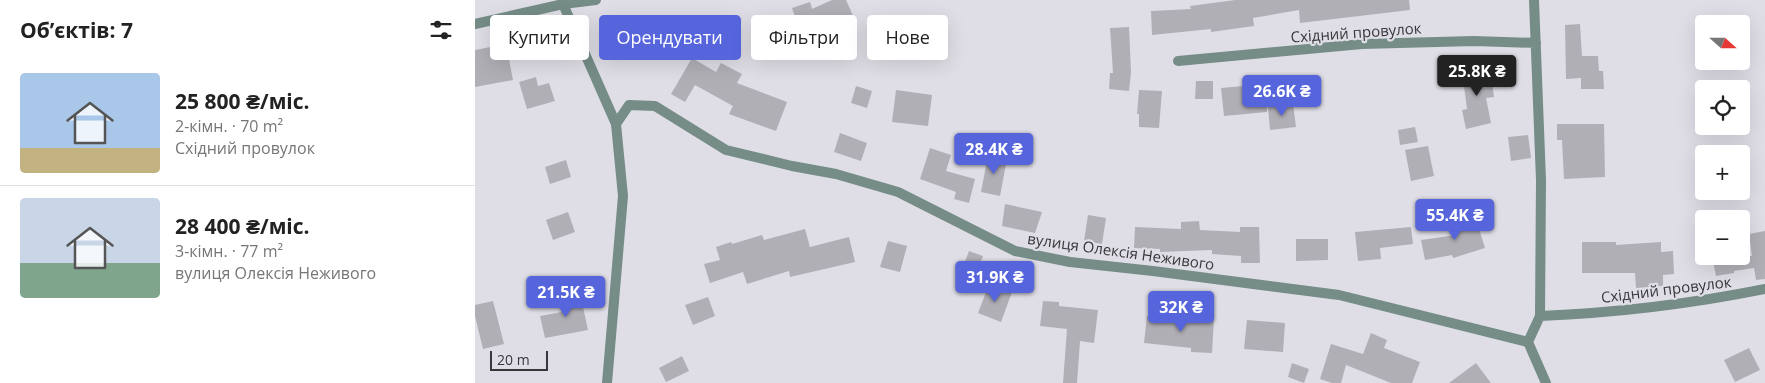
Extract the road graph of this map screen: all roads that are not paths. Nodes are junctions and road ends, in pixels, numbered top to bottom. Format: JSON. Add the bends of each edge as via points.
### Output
{"nodes":[{"id":1,"x":596,"y":0,"type":"edge"},
{"id":2,"x":1535,"y":0,"type":"edge"},
{"id":3,"x":563,"y":4,"type":"junction"},
{"id":4,"x":475,"y":24,"type":"edge"},
{"id":5,"x":1536,"y":43,"type":"junction"},
{"id":6,"x":1178,"y":62,"type":"dead end"},
{"id":7,"x":615,"y":124,"type":"junction"},
{"id":8,"x":1765,"y":289,"type":"edge"},
{"id":9,"x":1540,"y":316,"type":"junction"},
{"id":10,"x":1528,"y":342,"type":"junction"},
{"id":11,"x":607,"y":383,"type":"edge"},
{"id":12,"x":1546,"y":383,"type":"edge"}],
"edges":[{"from":1,"to":3,"type":"street"},
{"from":2,"to":5,"type":"street"},
{"from":3,"to":4,"type":"street"},
{"from":3,"to":7,"type":"street"},
{"from":5,"to":6,"type":"street","name":"Східний провулок","via":[[1362,44]]},
{"from":5,"to":9,"type":"street","via":[[1541,180]]},
{"from":7,"to":10,"type":"street","name":"вулиця Олексія Неживого","via":[[629,105],[655,106],[726,150],[836,174],[898,192],[1015,251],[1070,262],[1339,295]]},
{"from":7,"to":11,"type":"street","via":[[623,196]]},
{"from":8,"to":9,"type":"street","name":"Східний провулок","via":[[1704,301]]},
{"from":9,"to":10,"type":"street"},
{"from":10,"to":12,"type":"street"}]}
